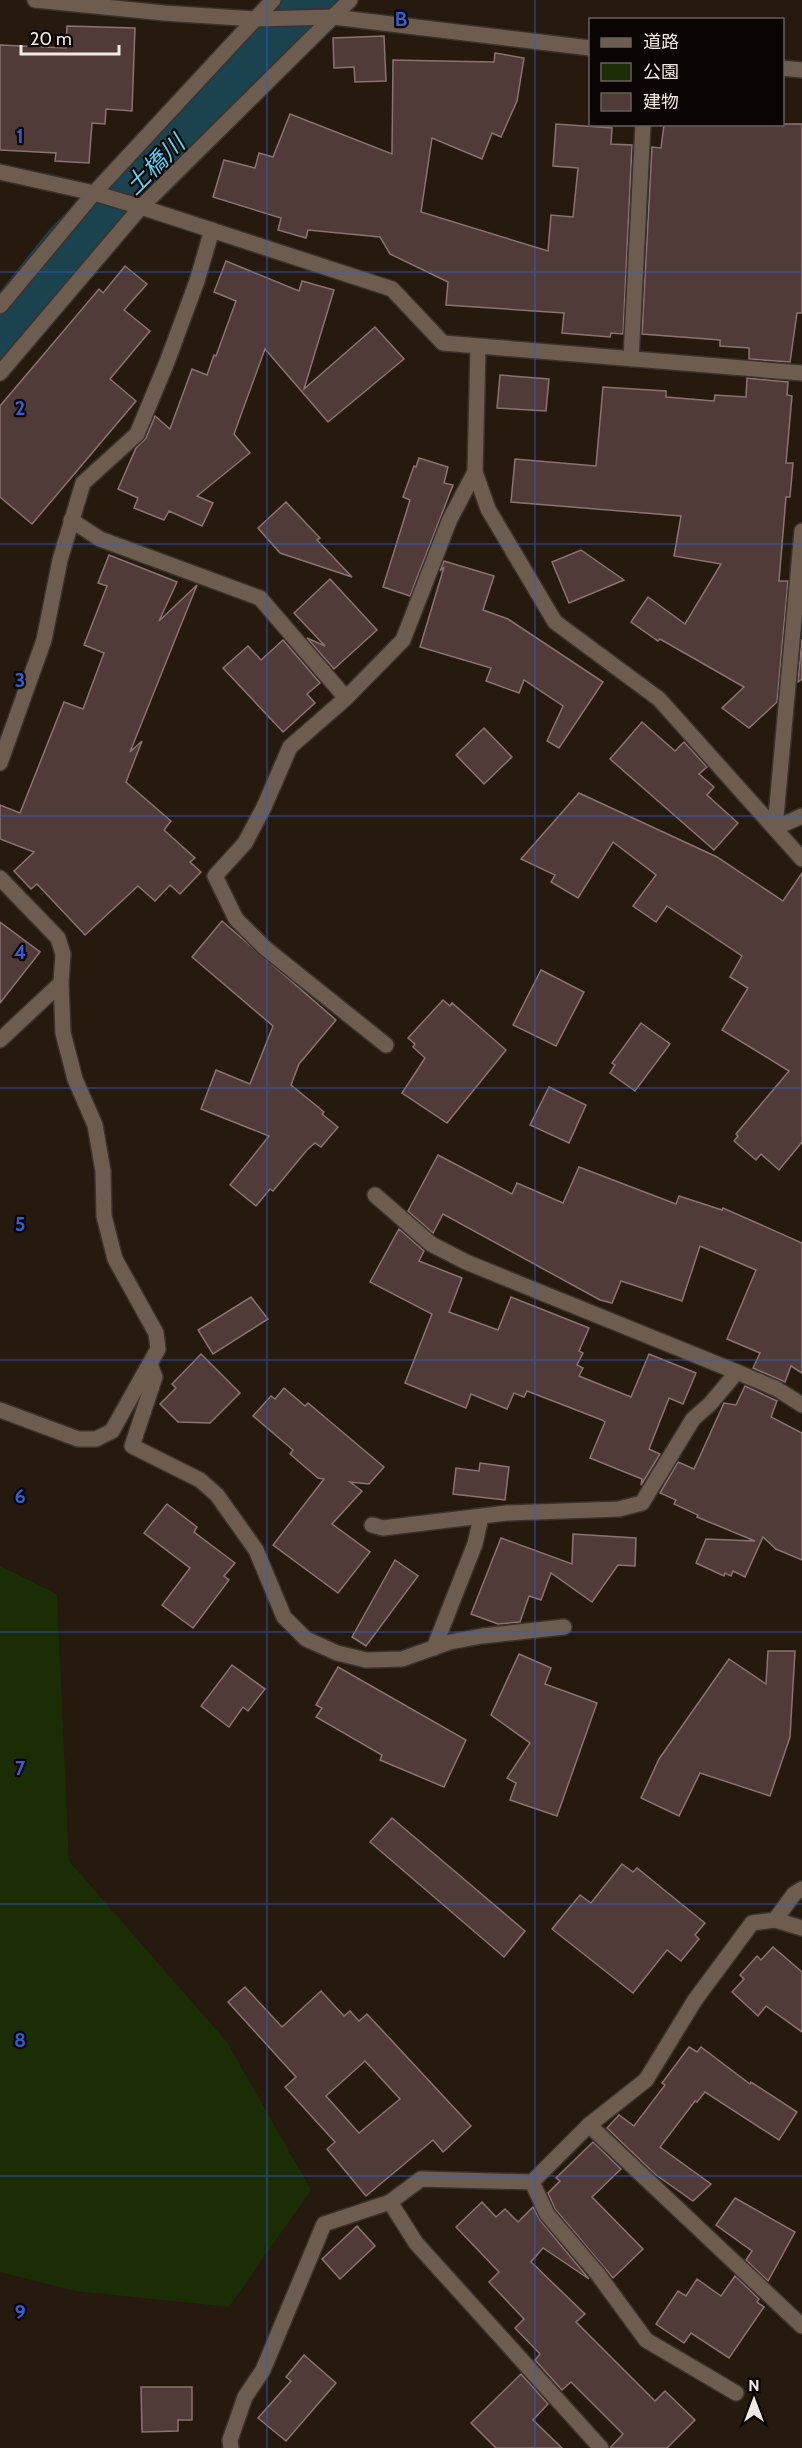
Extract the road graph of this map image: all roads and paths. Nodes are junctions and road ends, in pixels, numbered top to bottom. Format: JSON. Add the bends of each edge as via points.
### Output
{"nodes":[{"id":1,"x":35,"y":0,"type":"edge"},
{"id":2,"x":273,"y":0,"type":"edge"},
{"id":3,"x":350,"y":0,"type":"edge"},
{"id":4,"x":333,"y":17,"type":"junction"},
{"id":5,"x":255,"y":19,"type":"junction"},
{"id":6,"x":589,"y":48,"type":"edge"},
{"id":7,"x":784,"y":68,"type":"edge"},
{"id":8,"x":802,"y":70,"type":"edge"},
{"id":9,"x":643,"y":126,"type":"edge"},
{"id":10,"x":0,"y":172,"type":"edge"},
{"id":11,"x":94,"y":193,"type":"junction"},
{"id":12,"x":141,"y":207,"type":"junction"},
{"id":13,"x":212,"y":230,"type":"junction"},
{"id":14,"x":0,"y":306,"type":"edge"},
{"id":15,"x":478,"y":347,"type":"junction"},
{"id":16,"x":631,"y":359,"type":"junction"},
{"id":17,"x":802,"y":373,"type":"edge"},
{"id":18,"x":0,"y":374,"type":"edge"},
{"id":19,"x":475,"y":471,"type":"junction"},
{"id":20,"x":71,"y":520,"type":"junction"},
{"id":21,"x":802,"y":531,"type":"edge"},
{"id":22,"x":346,"y":698,"type":"junction"},
{"id":23,"x":0,"y":763,"type":"edge"},
{"id":24,"x":802,"y":816,"type":"edge"},
{"id":25,"x":775,"y":828,"type":"junction"},
{"id":26,"x":802,"y":859,"type":"edge"},
{"id":27,"x":0,"y":878,"type":"edge"},
{"id":28,"x":61,"y":982,"type":"junction"},
{"id":29,"x":0,"y":1040,"type":"edge"},
{"id":30,"x":386,"y":1045,"type":"dead end"},
{"id":31,"x":375,"y":1195,"type":"dead end"},
{"id":32,"x":150,"y":1364,"type":"junction"},
{"id":33,"x":737,"y":1372,"type":"junction"},
{"id":34,"x":802,"y":1406,"type":"edge"},
{"id":35,"x":0,"y":1410,"type":"edge"},
{"id":36,"x":481,"y":1517,"type":"junction"},
{"id":37,"x":372,"y":1525,"type":"dead end"},
{"id":38,"x":564,"y":1627,"type":"dead end"},
{"id":39,"x":434,"y":1648,"type":"junction"},
{"id":40,"x":802,"y":1889,"type":"edge"},
{"id":41,"x":775,"y":1920,"type":"junction"},
{"id":42,"x":802,"y":1928,"type":"edge"},
{"id":43,"x":589,"y":2125,"type":"junction"},
{"id":44,"x":532,"y":2182,"type":"junction"},
{"id":45,"x":390,"y":2202,"type":"junction"},
{"id":46,"x":802,"y":2326,"type":"edge"},
{"id":47,"x":736,"y":2392,"type":"dead end"},
{"id":48,"x":231,"y":2448,"type":"edge"},
{"id":49,"x":601,"y":2448,"type":"edge"}],
"edges":[{"from":1,"to":5,"type":"street"},
{"from":2,"to":5,"type":"street"},
{"from":3,"to":4,"type":"street"},
{"from":4,"to":5,"type":"street"},
{"from":4,"to":6,"type":"street"},
{"from":4,"to":12,"type":"street"},
{"from":5,"to":11,"type":"street"},
{"from":7,"to":8,"type":"street"},
{"from":9,"to":16,"type":"street"},
{"from":10,"to":11,"type":"street"},
{"from":11,"to":12,"type":"street"},
{"from":11,"to":14,"type":"street"},
{"from":12,"to":13,"type":"street"},
{"from":12,"to":18,"type":"street"},
{"from":13,"to":15,"type":"street","via":[[392,289],[444,343]]},
{"from":13,"to":20,"type":"street","via":[[197,281],[137,434],[83,483]]},
{"from":15,"to":16,"type":"street"},
{"from":15,"to":19,"type":"street"},
{"from":16,"to":17,"type":"street"},
{"from":19,"to":22,"type":"street","via":[[450,519],[403,640]]},
{"from":19,"to":25,"type":"street","via":[[488,509],[555,622],[659,699]]},
{"from":20,"to":22,"type":"street","via":[[100,539],[260,598]]},
{"from":20,"to":23,"type":"street","via":[[44,640]]},
{"from":21,"to":25,"type":"street"},
{"from":22,"to":30,"type":"street","via":[[291,747],[245,843],[215,876],[236,919]]},
{"from":24,"to":25,"type":"street"},
{"from":25,"to":26,"type":"street"},
{"from":27,"to":28,"type":"street","via":[[58,938],[63,954]]},
{"from":28,"to":29,"type":"street"},
{"from":28,"to":32,"type":"street","via":[[63,1032],[75,1079],[95,1125],[103,1171],[104,1216],[115,1259],[156,1333],[158,1349]]},
{"from":31,"to":33,"type":"street","via":[[431,1244],[466,1262]]},
{"from":32,"to":35,"type":"street","via":[[112,1431],[96,1439],[78,1439]]},
{"from":32,"to":39,"type":"street","via":[[155,1377],[132,1446],[200,1480],[218,1495],[256,1550],[284,1617],[306,1639],[366,1660],[402,1659]]},
{"from":33,"to":34,"type":"street","via":[[777,1389]]},
{"from":33,"to":36,"type":"street","via":[[693,1419],[642,1503],[619,1509]]},
{"from":36,"to":37,"type":"street","via":[[383,1528]]},
{"from":36,"to":39,"type":"street","via":[[476,1544]]},
{"from":38,"to":39,"type":"street","via":[[482,1636]]},
{"from":40,"to":41,"type":"street"},
{"from":41,"to":42,"type":"street"},
{"from":41,"to":43,"type":"street","via":[[752,1923],[694,2000],[646,2080]]},
{"from":43,"to":44,"type":"street"},
{"from":43,"to":46,"type":"street"},
{"from":44,"to":45,"type":"street","via":[[421,2179]]},
{"from":44,"to":47,"type":"street","via":[[547,2214],[646,2340]]},
{"from":45,"to":48,"type":"street","via":[[324,2224],[263,2370],[245,2397],[230,2440]]},
{"from":45,"to":49,"type":"street","via":[[416,2243]]}]}
